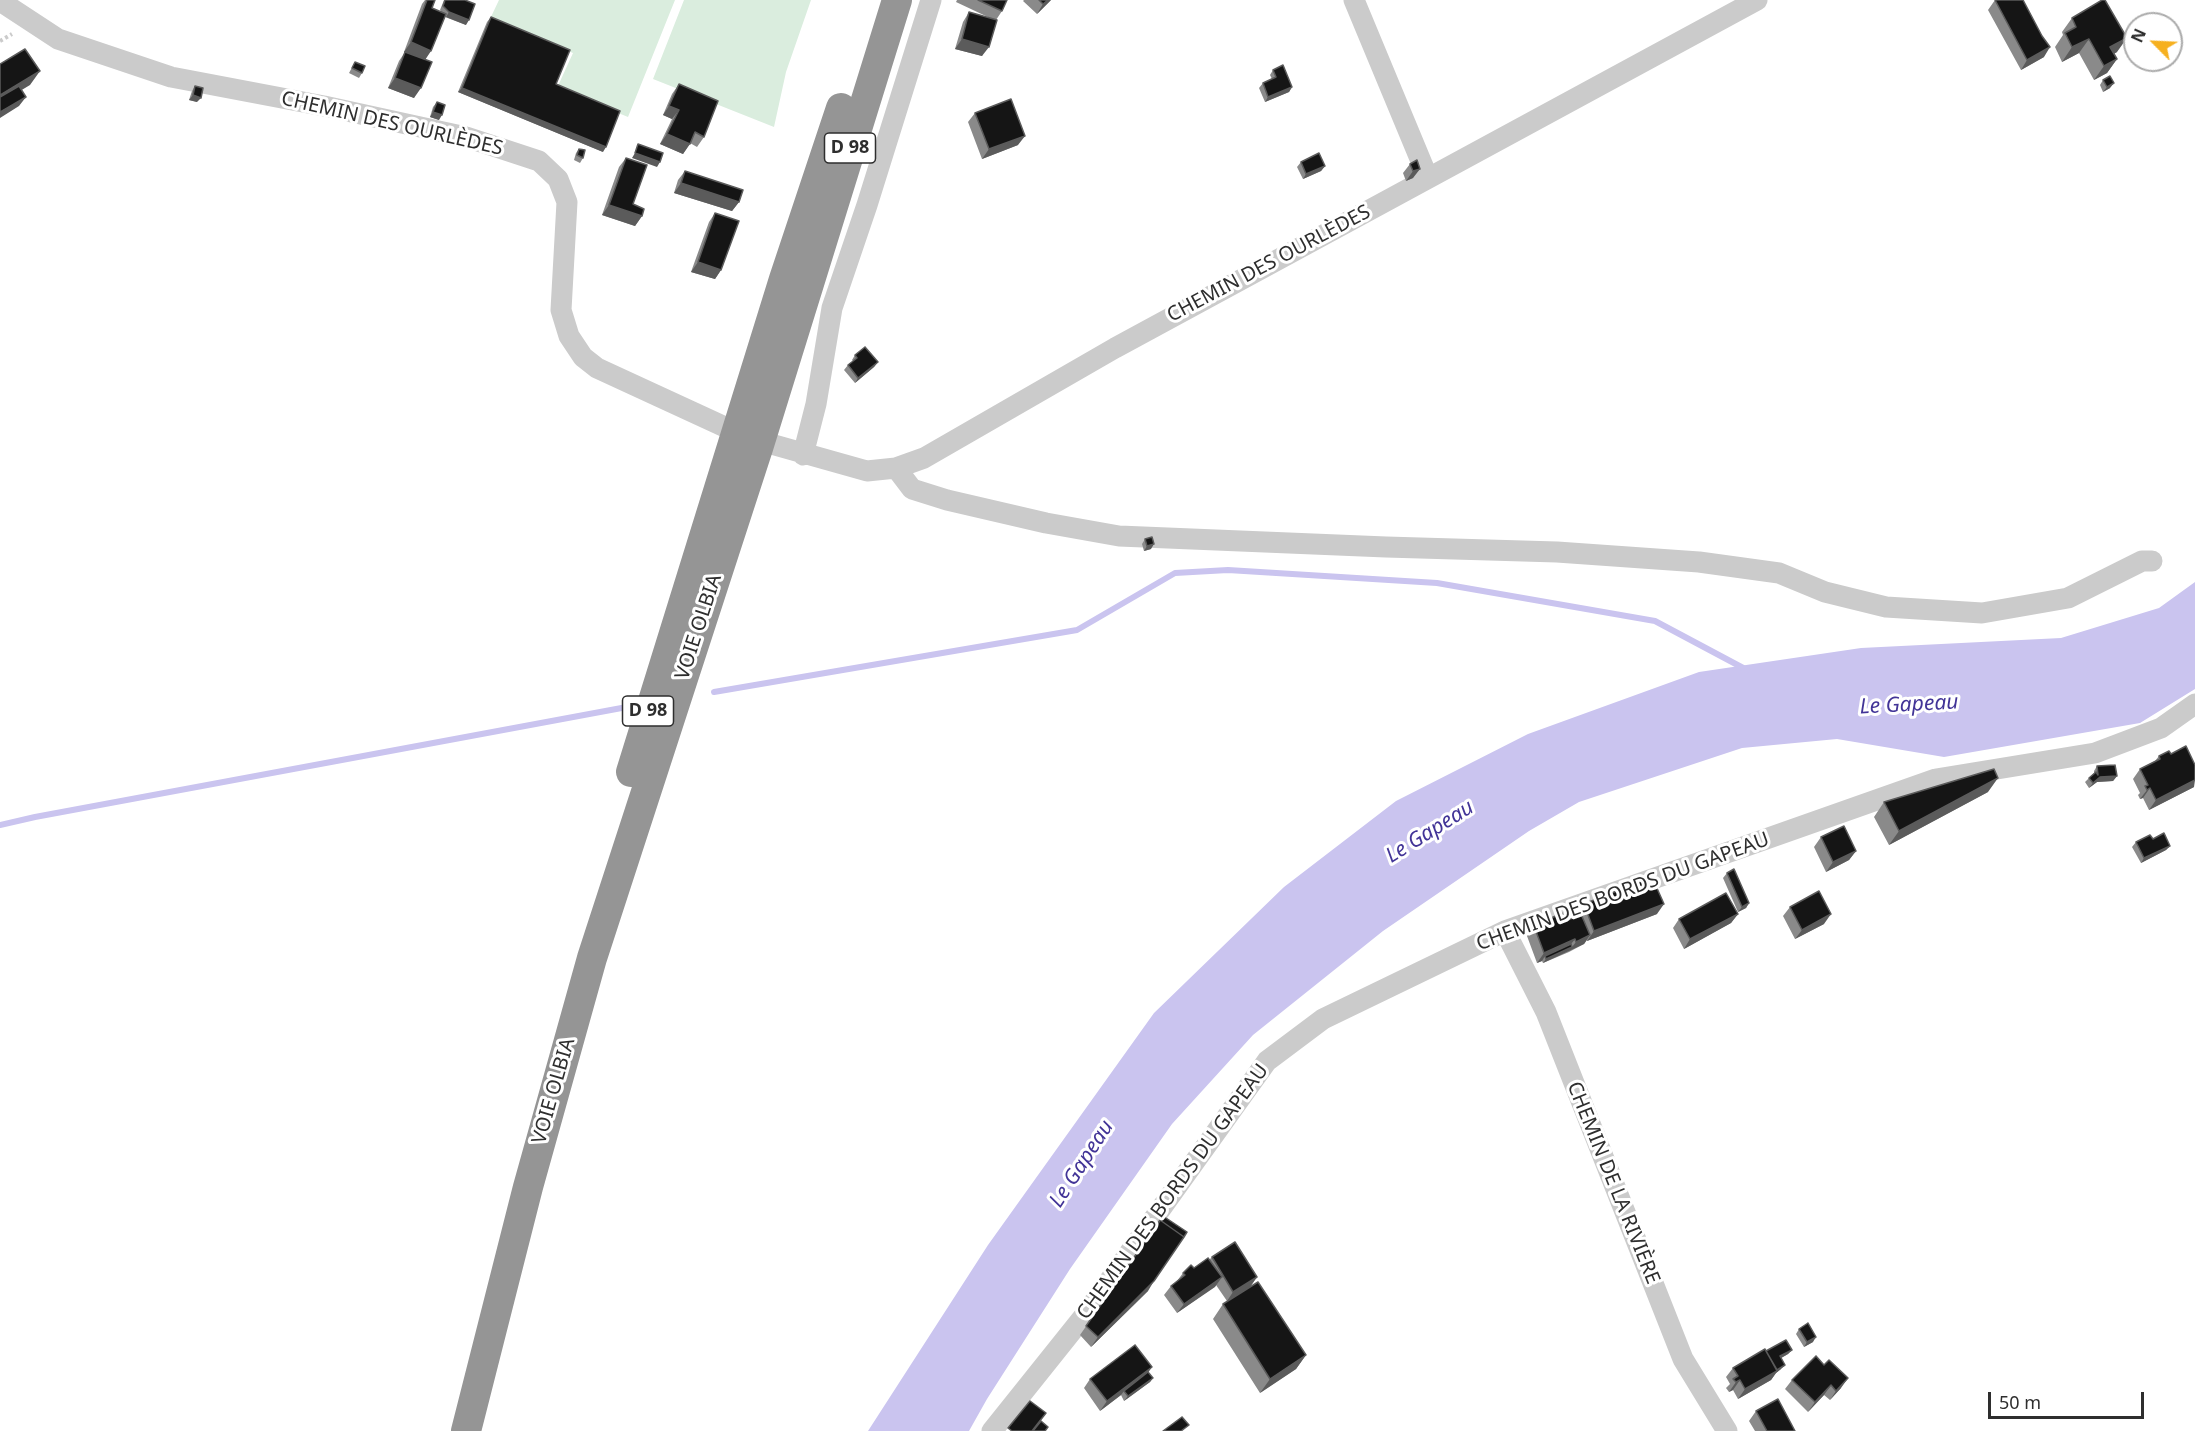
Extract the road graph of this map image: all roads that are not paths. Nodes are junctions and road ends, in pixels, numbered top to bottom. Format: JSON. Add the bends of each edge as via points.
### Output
{"nodes":[{"id":1,"x":876,"y":0,"type":"edge"},
{"id":2,"x":897,"y":0,"type":"edge"},
{"id":3,"x":931,"y":0,"type":"edge"},
{"id":4,"x":1354,"y":0,"type":"edge"},
{"id":5,"x":1757,"y":0,"type":"edge"},
{"id":6,"x":0,"y":1,"type":"edge"},
{"id":7,"x":1428,"y":178,"type":"junction"},
{"id":8,"x":725,"y":427,"type":"dead end"},
{"id":9,"x":771,"y":444,"type":"dead end"},
{"id":10,"x":804,"y":455,"type":"junction"},
{"id":11,"x":896,"y":468,"type":"junction"},
{"id":12,"x":2152,"y":561,"type":"dead end"},
{"id":13,"x":2195,"y":704,"type":"edge"},
{"id":14,"x":1505,"y":931,"type":"junction"},
{"id":15,"x":450,"y":1431,"type":"edge"},
{"id":16,"x":466,"y":1431,"type":"edge"},
{"id":17,"x":992,"y":1431,"type":"edge"},
{"id":18,"x":1727,"y":1431,"type":"edge"}],
"edges":[{"from":1,"to":15,"type":"highway","name":"VOIE OLBIA","number":"D 98","via":[[651,701],[544,1066]]},
{"from":2,"to":16,"type":"highway","name":"VOIE OLBIA","number":"D 98","via":[[758,448],[592,958]]},
{"from":3,"to":10,"type":"street","via":[[832,308]]},
{"from":4,"to":7,"type":"street"},
{"from":5,"to":7,"type":"street","name":"CHEMIN DES OURLÈDES"},
{"from":6,"to":8,"type":"street","name":"CHEMIN DES OURLÈDES","via":[[58,39],[171,77],[466,137],[539,161],[558,179],[567,202],[561,310],[569,336],[583,357],[597,368]]},
{"from":7,"to":11,"type":"street","name":"CHEMIN DES OURLÈDES","via":[[1115,348],[924,458]]},
{"from":9,"to":10,"type":"street","name":"CHEMIN DES OURLÈDES"},
{"from":10,"to":11,"type":"street","name":"CHEMIN DES OURLÈDES","via":[[867,471]]},
{"from":11,"to":12,"type":"street","via":[[912,489],[947,500],[1119,536],[1557,552],[1699,562],[1779,573],[1825,592],[1886,607],[1982,613],[2068,598],[2142,561]]},
{"from":13,"to":14,"type":"street","name":"CHEMIN DES BORDS DU GAPEAU","via":[[2161,728],[2095,753],[1936,778]]},
{"from":14,"to":17,"type":"street","name":"CHEMIN DES BORDS DU GAPEAU","via":[[1323,1019],[1267,1061],[1084,1316]]},
{"from":14,"to":18,"type":"street","name":"CHEMIN DE LA RIVIÈRE","via":[[1546,1012],[1683,1359]]}]}
